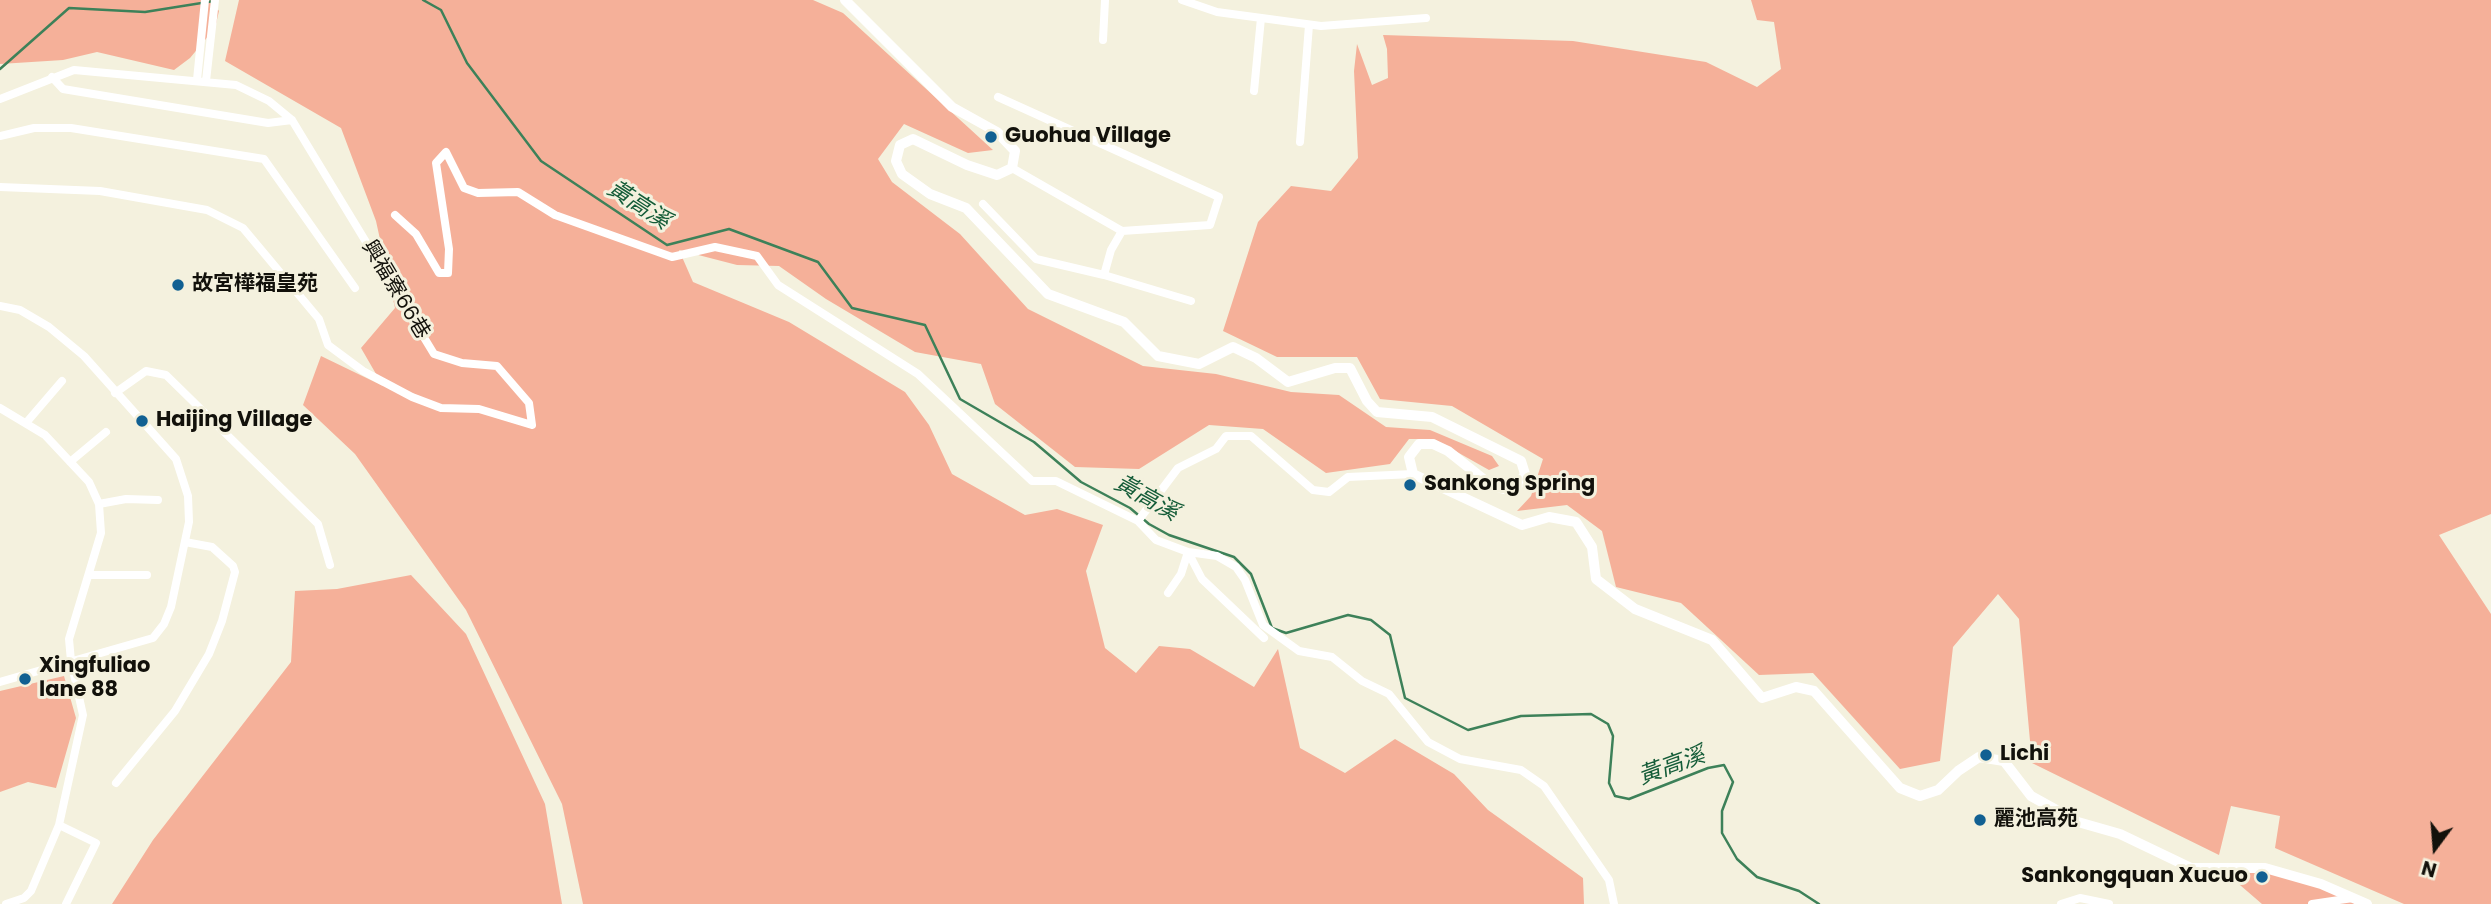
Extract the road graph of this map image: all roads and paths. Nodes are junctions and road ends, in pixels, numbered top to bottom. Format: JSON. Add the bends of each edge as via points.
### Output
{"nodes":[{"id":1,"x":205,"y":0,"type":"edge"},
{"id":2,"x":215,"y":0,"type":"edge"},
{"id":3,"x":845,"y":0,"type":"edge"},
{"id":4,"x":1105,"y":0,"type":"edge"},
{"id":5,"x":1182,"y":0,"type":"edge"},
{"id":6,"x":1261,"y":18,"type":"junction"},
{"id":7,"x":1426,"y":18,"type":"dead end"},
{"id":8,"x":1309,"y":25,"type":"junction"},
{"id":9,"x":1103,"y":40,"type":"dead end"},
{"id":10,"x":52,"y":76,"type":"junction"},
{"id":11,"x":202,"y":81,"type":"junction"},
{"id":12,"x":1254,"y":92,"type":"dead end"},
{"id":13,"x":998,"y":97,"type":"dead end"},
{"id":14,"x":0,"y":99,"type":"edge"},
{"id":15,"x":292,"y":120,"type":"junction"},
{"id":16,"x":0,"y":136,"type":"edge"},
{"id":17,"x":1300,"y":142,"type":"dead end"},
{"id":18,"x":1012,"y":168,"type":"junction"},
{"id":19,"x":0,"y":187,"type":"edge"},
{"id":20,"x":983,"y":204,"type":"dead end"},
{"id":21,"x":395,"y":215,"type":"dead end"},
{"id":22,"x":1122,"y":231,"type":"junction"},
{"id":23,"x":1104,"y":275,"type":"junction"},
{"id":24,"x":355,"y":288,"type":"dead end"},
{"id":25,"x":1192,"y":301,"type":"dead end"},
{"id":26,"x":0,"y":306,"type":"edge"},
{"id":27,"x":62,"y":381,"type":"dead end"},
{"id":28,"x":115,"y":393,"type":"junction"},
{"id":29,"x":0,"y":408,"type":"edge"},
{"id":30,"x":26,"y":423,"type":"junction"},
{"id":31,"x":106,"y":432,"type":"dead end"},
{"id":32,"x":70,"y":462,"type":"junction"},
{"id":33,"x":1413,"y":474,"type":"junction"},
{"id":34,"x":158,"y":500,"type":"dead end"},
{"id":35,"x":99,"y":504,"type":"junction"},
{"id":36,"x":1138,"y":521,"type":"junction"},
{"id":37,"x":185,"y":541,"type":"junction"},
{"id":38,"x":1188,"y":552,"type":"junction"},
{"id":39,"x":330,"y":565,"type":"dead end"},
{"id":40,"x":89,"y":575,"type":"junction"},
{"id":41,"x":147,"y":575,"type":"dead end"},
{"id":42,"x":1168,"y":593,"type":"dead end"},
{"id":43,"x":1264,"y":638,"type":"dead end"},
{"id":44,"x":71,"y":662,"type":"junction"},
{"id":45,"x":0,"y":682,"type":"edge"},
{"id":46,"x":116,"y":783,"type":"dead end"},
{"id":47,"x":59,"y":825,"type":"junction"},
{"id":48,"x":2353,"y":898,"type":"junction"},
{"id":49,"x":6,"y":904,"type":"edge"},
{"id":50,"x":66,"y":904,"type":"edge"},
{"id":51,"x":1614,"y":904,"type":"edge"},
{"id":52,"x":2061,"y":904,"type":"edge"},
{"id":53,"x":2109,"y":904,"type":"edge"},
{"id":54,"x":2312,"y":904,"type":"edge"},
{"id":55,"x":2367,"y":904,"type":"edge"}],
"edges":[{"from":1,"to":11,"type":"street"},
{"from":2,"to":11,"type":"street"},
{"from":3,"to":18,"type":"street","via":[[952,107],[997,132],[1015,151]]},
{"from":4,"to":9,"type":"street"},
{"from":5,"to":6,"type":"street","via":[[1217,12]]},
{"from":6,"to":8,"type":"street"},
{"from":6,"to":12,"type":"street"},
{"from":7,"to":8,"type":"street"},
{"from":8,"to":17,"type":"street"},
{"from":10,"to":11,"type":"street","name":"興福寮66巷","via":[[74,70]]},
{"from":10,"to":14,"type":"street","name":"興福寮66巷"},
{"from":10,"to":15,"type":"street","via":[[63,89],[268,123]]},
{"from":11,"to":15,"type":"street","name":"興福寮66巷","via":[[236,85]]},
{"from":13,"to":22,"type":"street","via":[[1219,197],[1210,225]]},
{"from":15,"to":19,"type":"street","name":"興福寮66巷","via":[[434,354],[462,363],[497,366],[528,403],[532,425],[479,409],[442,408],[363,371],[328,345],[319,320],[243,228],[207,210],[100,191]]},
{"from":16,"to":24,"type":"street","via":[[34,128],[71,128],[264,159]]},
{"from":18,"to":22,"type":"street"},
{"from":18,"to":33,"type":"street","via":[[997,175],[913,139],[900,145],[896,161],[902,174],[930,194],[966,208],[1048,294],[1124,322],[1158,356],[1199,364],[1233,347],[1288,382],[1350,368],[1377,412],[1432,417],[1521,461],[1525,474],[1508,490],[1492,486],[1433,444],[1419,444],[1409,457]]},
{"from":20,"to":23,"type":"street","via":[[1036,259]]},
{"from":21,"to":36,"type":"street","via":[[416,234],[439,273],[448,274],[449,249],[436,163],[446,152],[464,188],[478,193],[518,192],[555,215],[672,257],[715,247],[757,256],[779,285],[918,374],[1032,481],[1056,481]]},
{"from":22,"to":23,"type":"street"},
{"from":23,"to":25,"type":"street"},
{"from":26,"to":28,"type":"street","via":[[20,310],[49,327],[84,356]]},
{"from":27,"to":30,"type":"street"},
{"from":28,"to":37,"type":"street","via":[[176,459],[188,496]]},
{"from":28,"to":39,"type":"street","via":[[146,371],[166,375],[318,524]]},
{"from":29,"to":30,"type":"street"},
{"from":30,"to":32,"type":"street","via":[[45,435]]},
{"from":31,"to":32,"type":"street"},
{"from":32,"to":35,"type":"street","via":[[89,482]]},
{"from":33,"to":36,"type":"street","via":[[1348,477],[1329,492],[1313,490],[1251,436],[1226,436],[1216,449],[1178,468]]},
{"from":33,"to":48,"type":"street","via":[[1522,525],[1549,517],[1576,522],[1592,547],[1596,579],[1635,610],[1712,640],[1762,698],[1797,687],[1814,691],[1900,788],[1920,796],[1938,790],[1979,757],[2004,761],[2031,796],[2078,822],[2120,834],[2191,868],[2265,868]]},
{"from":34,"to":35,"type":"street"},
{"from":35,"to":40,"type":"street","via":[[101,533]]},
{"from":36,"to":38,"type":"street","via":[[1156,540]]},
{"from":37,"to":44,"type":"street","via":[[171,607],[153,638]]},
{"from":37,"to":46,"type":"street","via":[[212,547],[233,566],[222,621],[209,654],[175,711]]},
{"from":38,"to":42,"type":"street"},
{"from":38,"to":43,"type":"street","via":[[1202,579]]},
{"from":38,"to":51,"type":"street","via":[[1217,556],[1236,567],[1263,625],[1299,651],[1332,657],[1388,694],[1428,742],[1460,759],[1521,769],[1545,786],[1609,880]]},
{"from":40,"to":41,"type":"street"},
{"from":40,"to":44,"type":"street","via":[[69,639]]},
{"from":44,"to":45,"type":"street"},
{"from":44,"to":47,"type":"street","via":[[83,715]]},
{"from":47,"to":49,"type":"street","via":[[31,891]]},
{"from":47,"to":50,"type":"street","via":[[96,843]]},
{"from":48,"to":54,"type":"street"},
{"from":48,"to":55,"type":"street"},
{"from":52,"to":53,"type":"street","via":[[2080,898]]}]}
